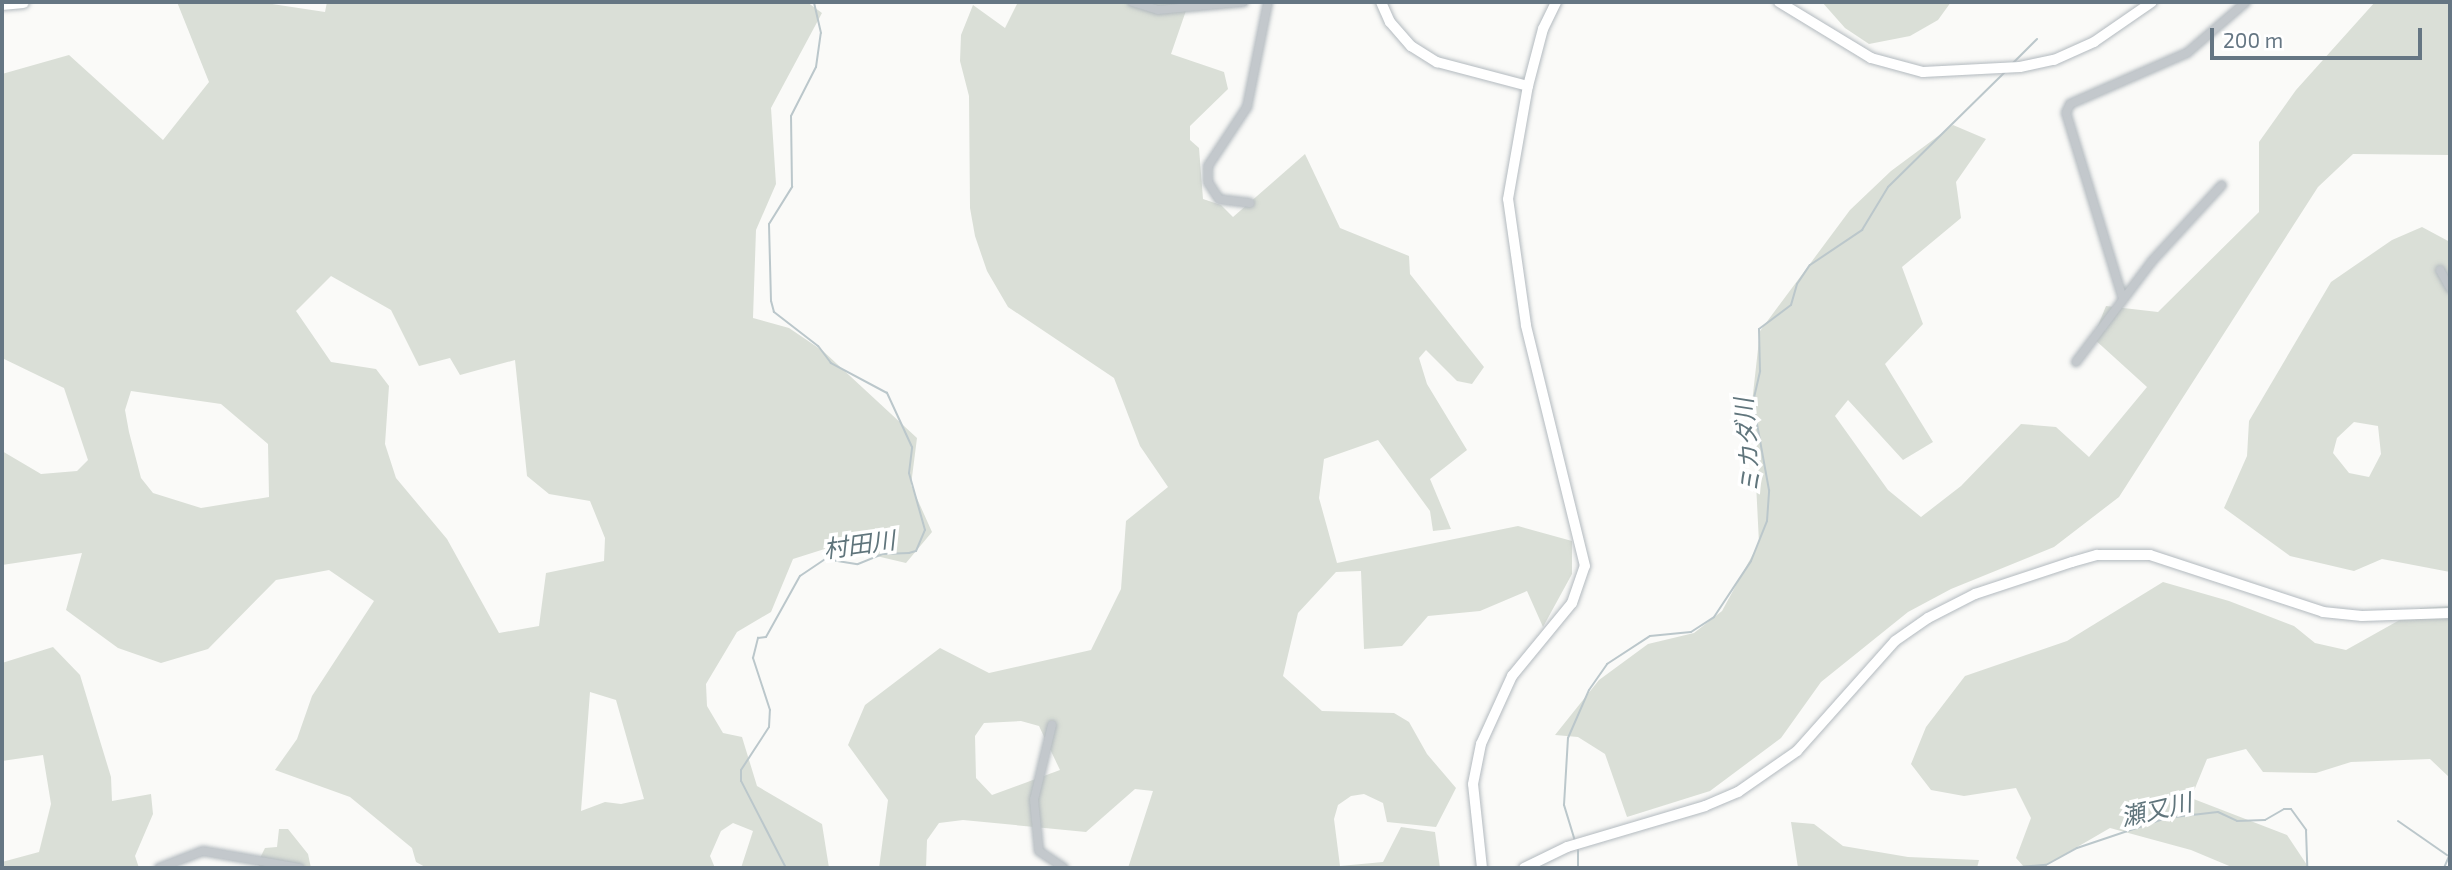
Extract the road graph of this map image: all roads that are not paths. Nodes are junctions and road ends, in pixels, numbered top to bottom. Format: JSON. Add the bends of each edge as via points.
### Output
{"nodes":[{"id":1,"x":23,"y":2,"type":"edge"},
{"id":2,"x":1132,"y":2,"type":"edge"},
{"id":3,"x":1244,"y":2,"type":"edge"},
{"id":4,"x":1268,"y":2,"type":"edge"},
{"id":5,"x":1381,"y":2,"type":"edge"},
{"id":6,"x":1556,"y":2,"type":"edge"},
{"id":7,"x":1779,"y":2,"type":"edge"},
{"id":8,"x":2152,"y":2,"type":"edge"},
{"id":9,"x":2246,"y":2,"type":"edge"},
{"id":10,"x":2,"y":4,"type":"edge"},
{"id":11,"x":1528,"y":86,"type":"junction"},
{"id":12,"x":2222,"y":185,"type":"dead end"},
{"id":13,"x":1250,"y":203,"type":"dead end"},
{"id":14,"x":2440,"y":270,"type":"dead end"},
{"id":15,"x":2450,"y":288,"type":"edge"},
{"id":16,"x":2123,"y":299,"type":"junction"},
{"id":17,"x":2076,"y":362,"type":"dead end"},
{"id":18,"x":2450,"y":613,"type":"edge"},
{"id":19,"x":1052,"y":725,"type":"dead end"},
{"id":20,"x":159,"y":868,"type":"edge"},
{"id":21,"x":300,"y":868,"type":"edge"},
{"id":22,"x":1064,"y":868,"type":"edge"},
{"id":23,"x":1482,"y":868,"type":"edge"},
{"id":24,"x":1524,"y":868,"type":"edge"}],
"edges":[{"from":1,"to":10,"type":"main road"},
{"from":2,"to":3,"type":"street","via":[[1158,10]]},
{"from":4,"to":13,"type":"street","via":[[1247,107],[1208,166],[1208,182],[1219,199]]},
{"from":5,"to":11,"type":"street","via":[[1390,22],[1411,46],[1437,62]]},
{"from":6,"to":11,"type":"street","via":[[1543,29]]},
{"from":7,"to":8,"type":"street","via":[[1871,58],[1923,72],[2020,67],[2054,60],[2094,42]]},
{"from":9,"to":16,"type":"street","via":[[2187,53],[2070,104],[2066,113]]},
{"from":11,"to":23,"type":"street","via":[[1509,174],[1510,230],[1526,326],[1585,566],[1572,603],[1513,677],[1480,744],[1473,784]]},
{"from":12,"to":16,"type":"street"},
{"from":14,"to":15,"type":"street"},
{"from":16,"to":17,"type":"street"},
{"from":18,"to":24,"type":"street","via":[[2362,616],[2323,612],[2150,555],[2097,555],[1975,594],[1928,618],[1895,641],[1797,751],[1738,792],[1567,847]]},
{"from":19,"to":22,"type":"street","via":[[1034,800],[1039,851]]},
{"from":20,"to":21,"type":"street","via":[[204,851]]}]}
